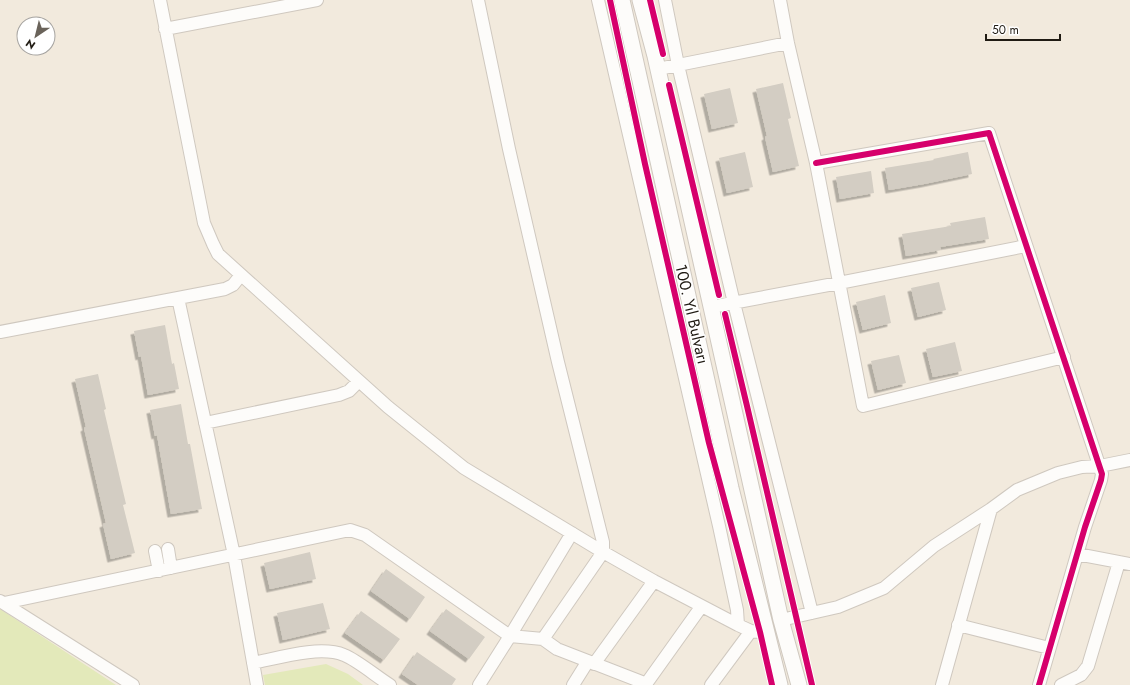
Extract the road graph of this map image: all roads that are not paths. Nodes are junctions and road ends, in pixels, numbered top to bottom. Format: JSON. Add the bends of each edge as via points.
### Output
{"nodes":[{"id":1,"x":160,"y":0,"type":"edge"},
{"id":2,"x":317,"y":0,"type":"edge"},
{"id":3,"x":478,"y":0,"type":"edge"},
{"id":4,"x":598,"y":0,"type":"edge"},
{"id":5,"x":622,"y":0,"type":"edge"},
{"id":6,"x":640,"y":0,"type":"edge"},
{"id":7,"x":665,"y":0,"type":"edge"},
{"id":8,"x":780,"y":0,"type":"edge"},
{"id":9,"x":165,"y":29,"type":"junction"},
{"id":10,"x":788,"y":43,"type":"junction"},
{"id":11,"x":678,"y":65,"type":"junction"},
{"id":12,"x":658,"y":69,"type":"junction"},
{"id":13,"x":816,"y":163,"type":"junction"},
{"id":14,"x":1026,"y":246,"type":"junction"},
{"id":15,"x":241,"y":275,"type":"junction"},
{"id":16,"x":839,"y":283,"type":"junction"},
{"id":17,"x":178,"y":298,"type":"junction"},
{"id":18,"x":734,"y":303,"type":"junction"},
{"id":19,"x":711,"y":307,"type":"junction"},
{"id":20,"x":0,"y":332,"type":"edge"},
{"id":21,"x":1064,"y":357,"type":"junction"},
{"id":22,"x":359,"y":381,"type":"junction"},
{"id":23,"x":205,"y":423,"type":"junction"},
{"id":24,"x":1130,"y":460,"type":"edge"},
{"id":25,"x":1100,"y":466,"type":"junction"},
{"id":26,"x":991,"y":509,"type":"junction"},
{"id":27,"x":572,"y":533,"type":"junction"},
{"id":28,"x":168,"y":549,"type":"dead end"},
{"id":29,"x":156,"y":551,"type":"dead end"},
{"id":30,"x":603,"y":552,"type":"junction"},
{"id":31,"x":1078,"y":554,"type":"junction"},
{"id":32,"x":234,"y":555,"type":"junction"},
{"id":33,"x":1124,"y":563,"type":"edge"},
{"id":34,"x":171,"y":568,"type":"junction"},
{"id":35,"x":159,"y":571,"type":"junction"},
{"id":36,"x":654,"y":582,"type":"junction"},
{"id":37,"x":2,"y":602,"type":"edge"},
{"id":38,"x":701,"y":607,"type":"junction"},
{"id":39,"x":812,"y":613,"type":"junction"},
{"id":40,"x":781,"y":620,"type":"junction"},
{"id":41,"x":738,"y":624,"type":"junction"},
{"id":42,"x":958,"y":625,"type":"junction"},
{"id":43,"x":759,"y":629,"type":"junction"},
{"id":44,"x":510,"y":636,"type":"junction"},
{"id":45,"x":543,"y":639,"type":"junction"},
{"id":46,"x":1049,"y":648,"type":"junction"},
{"id":47,"x":253,"y":662,"type":"junction"},
{"id":48,"x":591,"y":663,"type":"junction"},
{"id":49,"x":644,"y":684,"type":"edge"},
{"id":50,"x":133,"y":685,"type":"edge"},
{"id":51,"x":257,"y":685,"type":"edge"},
{"id":52,"x":390,"y":685,"type":"edge"},
{"id":53,"x":479,"y":685,"type":"edge"},
{"id":54,"x":572,"y":685,"type":"edge"},
{"id":55,"x":711,"y":685,"type":"edge"},
{"id":56,"x":780,"y":685,"type":"edge"},
{"id":57,"x":799,"y":685,"type":"edge"},
{"id":58,"x":942,"y":685,"type":"edge"},
{"id":59,"x":1038,"y":685,"type":"edge"},
{"id":60,"x":1061,"y":685,"type":"edge"}],
"edges":[{"from":1,"to":9,"type":"street"},
{"from":2,"to":9,"type":"street"},
{"from":3,"to":30,"type":"street","via":[[516,180],[603,542]]},
{"from":4,"to":41,"type":"street","via":[[719,526]]},
{"from":5,"to":43,"type":"main road","name":"100. Yıl Bulvarı","via":[[731,488]]},
{"from":6,"to":12,"type":"main road","name":"100. Yıl Bulvarı"},
{"from":7,"to":11,"type":"street"},
{"from":8,"to":10,"type":"street"},
{"from":9,"to":15,"type":"street","via":[[204,223],[218,254]]},
{"from":10,"to":11,"type":"street"},
{"from":10,"to":13,"type":"street"},
{"from":11,"to":12,"type":"street"},
{"from":11,"to":18,"type":"street"},
{"from":12,"to":19,"type":"main road","name":"100. Yıl Bulvarı"},
{"from":13,"to":14,"type":"street","via":[[989,132]]},
{"from":13,"to":16,"type":"street"},
{"from":14,"to":16,"type":"street"},
{"from":14,"to":21,"type":"street"},
{"from":15,"to":17,"type":"street","via":[[233,285],[225,289]]},
{"from":15,"to":22,"type":"street"},
{"from":16,"to":18,"type":"street"},
{"from":16,"to":21,"type":"street","via":[[863,406]]},
{"from":17,"to":20,"type":"street"},
{"from":17,"to":23,"type":"street"},
{"from":18,"to":19,"type":"street"},
{"from":18,"to":39,"type":"street"},
{"from":19,"to":40,"type":"main road","name":"100. Yıl Bulvarı"},
{"from":21,"to":25,"type":"street"},
{"from":22,"to":23,"type":"street","via":[[339,395]]},
{"from":22,"to":27,"type":"street","via":[[464,468]]},
{"from":23,"to":32,"type":"street"},
{"from":24,"to":25,"type":"street"},
{"from":25,"to":26,"type":"street","via":[[1058,473],[1017,490]]},
{"from":25,"to":31,"type":"street","via":[[1101,480]]},
{"from":26,"to":39,"type":"street","via":[[934,546],[884,588],[838,607]]},
{"from":26,"to":42,"type":"street"},
{"from":27,"to":30,"type":"street"},
{"from":27,"to":44,"type":"street"},
{"from":28,"to":34,"type":"street"},
{"from":29,"to":35,"type":"street"},
{"from":30,"to":36,"type":"street"},
{"from":30,"to":45,"type":"street"},
{"from":31,"to":33,"type":"street"},
{"from":31,"to":46,"type":"street"},
{"from":32,"to":34,"type":"street"},
{"from":32,"to":44,"type":"street","via":[[350,530],[358,532]]},
{"from":32,"to":47,"type":"street"},
{"from":33,"to":60,"type":"street","via":[[1088,666],[1082,675]]},
{"from":34,"to":35,"type":"street"},
{"from":35,"to":37,"type":"street"},
{"from":36,"to":38,"type":"street"},
{"from":36,"to":48,"type":"street"},
{"from":37,"to":50,"type":"street"},
{"from":38,"to":41,"type":"street"},
{"from":38,"to":49,"type":"street"},
{"from":39,"to":40,"type":"street"},
{"from":40,"to":43,"type":"main road"},
{"from":40,"to":57,"type":"main road","name":"100. Yıl Bulvarı"},
{"from":41,"to":43,"type":"street"},
{"from":42,"to":46,"type":"street"},
{"from":42,"to":58,"type":"street"},
{"from":43,"to":55,"type":"street"},
{"from":43,"to":56,"type":"main road","name":"100. Yıl Bulvarı"},
{"from":44,"to":45,"type":"street"},
{"from":44,"to":53,"type":"street"},
{"from":45,"to":48,"type":"street","via":[[557,649]]},
{"from":46,"to":59,"type":"street"},
{"from":47,"to":51,"type":"street"},
{"from":47,"to":52,"type":"street","via":[[317,651],[333,652],[346,656]]},
{"from":48,"to":49,"type":"street"},
{"from":48,"to":54,"type":"street"}]}
